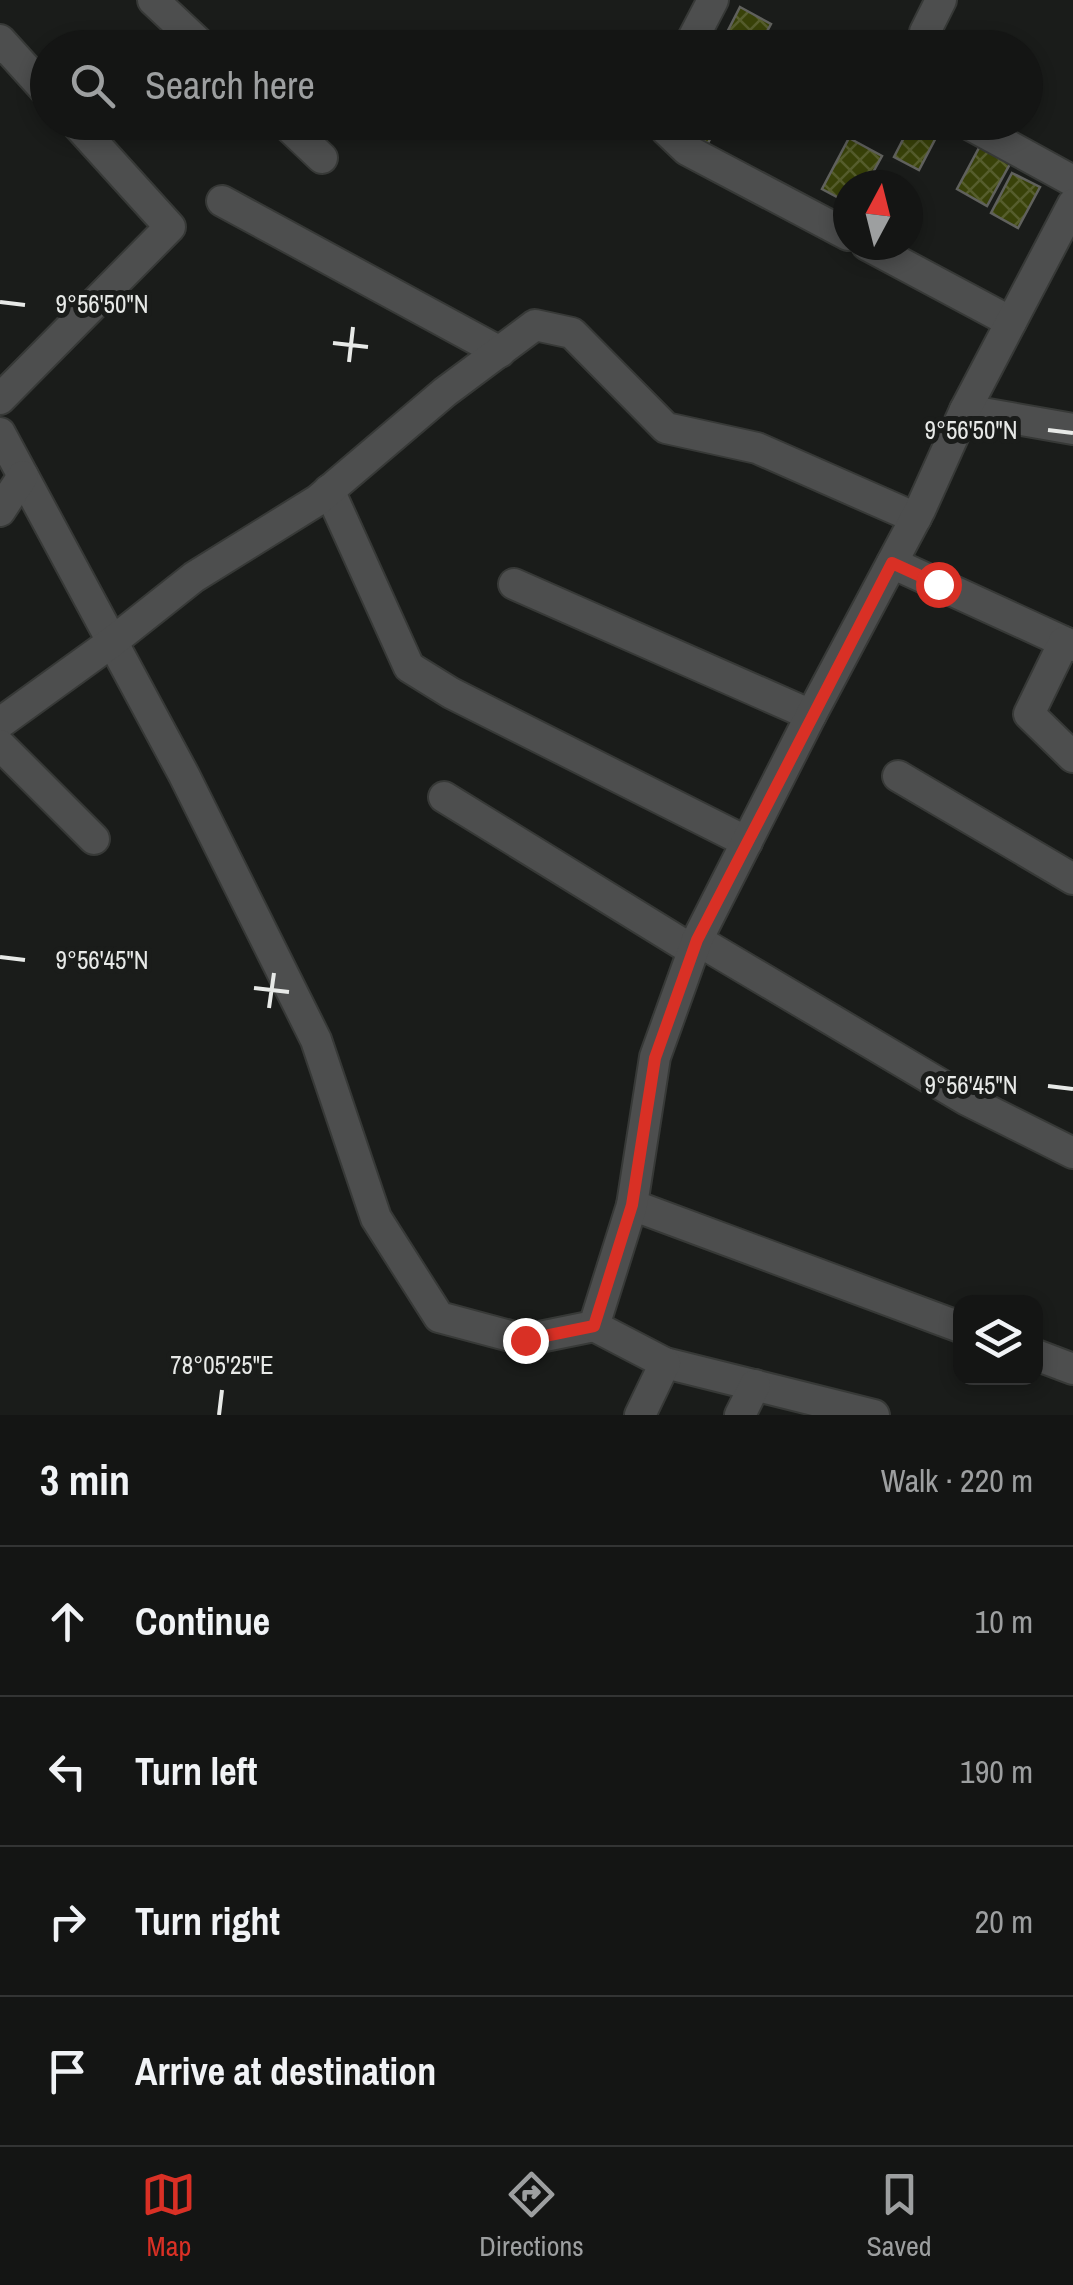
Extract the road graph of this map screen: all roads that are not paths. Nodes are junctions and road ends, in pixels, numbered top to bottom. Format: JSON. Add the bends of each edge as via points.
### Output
{"nodes":[{"id":1,"x":713,"y":0,"type":"edge"},
{"id":2,"x":941,"y":0,"type":"edge"},
{"id":3,"x":168,"y":6,"type":"edge"},
{"id":4,"x":189,"y":30,"type":"edge"},
{"id":5,"x":697,"y":30,"type":"edge"},
{"id":6,"x":926,"y":30,"type":"edge"},
{"id":7,"x":0,"y":40,"type":"edge"},
{"id":8,"x":30,"y":72,"type":"edge"},
{"id":9,"x":91,"y":140,"type":"edge"},
{"id":10,"x":303,"y":140,"type":"edge"},
{"id":11,"x":676,"y":140,"type":"edge"},
{"id":12,"x":998,"y":140,"type":"edge"},
{"id":13,"x":322,"y":158,"type":"dead end"},
{"id":14,"x":1073,"y":181,"type":"edge"},
{"id":15,"x":222,"y":201,"type":"dead end"},
{"id":16,"x":1073,"y":204,"type":"edge"},
{"id":17,"x":833,"y":227,"type":"edge"},
{"id":18,"x":894,"y":260,"type":"edge"},
{"id":19,"x":1011,"y":322,"type":"junction"},
{"id":20,"x":500,"y":352,"type":"junction"},
{"id":21,"x":0,"y":399,"type":"edge"},
{"id":22,"x":965,"y":410,"type":"junction"},
{"id":23,"x":1073,"y":430,"type":"edge"},
{"id":24,"x":0,"y":433,"type":"edge"},
{"id":25,"x":23,"y":476,"type":"junction"},
{"id":26,"x":329,"y":490,"type":"junction"},
{"id":27,"x":0,"y":511,"type":"edge"},
{"id":28,"x":916,"y":518,"type":"junction"},
{"id":29,"x":892,"y":563,"type":"junction"},
{"id":30,"x":514,"y":584,"type":"dead end"},
{"id":31,"x":112,"y":642,"type":"junction"},
{"id":32,"x":1068,"y":644,"type":"edge"},
{"id":33,"x":811,"y":715,"type":"junction"},
{"id":34,"x":0,"y":723,"type":"edge"},
{"id":35,"x":0,"y":746,"type":"edge"},
{"id":36,"x":1073,"y":757,"type":"edge"},
{"id":37,"x":898,"y":776,"type":"dead end"},
{"id":38,"x":444,"y":797,"type":"dead end"},
{"id":39,"x":94,"y":840,"type":"dead end"},
{"id":40,"x":747,"y":842,"type":"junction"},
{"id":41,"x":1073,"y":879,"type":"edge"},
{"id":42,"x":696,"y":946,"type":"junction"},
{"id":43,"x":1073,"y":1153,"type":"edge"},
{"id":44,"x":632,"y":1205,"type":"junction"},
{"id":45,"x":953,"y":1324,"type":"edge"},
{"id":46,"x":594,"y":1326,"type":"junction"},
{"id":47,"x":1043,"y":1358,"type":"edge"},
{"id":48,"x":665,"y":1362,"type":"junction"},
{"id":49,"x":1073,"y":1369,"type":"edge"},
{"id":50,"x":754,"y":1385,"type":"junction"},
{"id":51,"x":640,"y":1415,"type":"edge"},
{"id":52,"x":740,"y":1415,"type":"edge"},
{"id":53,"x":874,"y":1415,"type":"edge"}],
"edges":[{"from":1,"to":5,"type":"street"},
{"from":2,"to":6,"type":"street"},
{"from":3,"to":4,"type":"street"},
{"from":7,"to":8,"type":"street"},
{"from":9,"to":21,"type":"street","via":[[170,227]]},
{"from":10,"to":13,"type":"street"},
{"from":11,"to":17,"type":"street"},
{"from":12,"to":14,"type":"street"},
{"from":15,"to":20,"type":"street"},
{"from":16,"to":19,"type":"street"},
{"from":18,"to":19,"type":"street"},
{"from":19,"to":22,"type":"street"},
{"from":20,"to":26,"type":"street"},
{"from":20,"to":28,"type":"street","via":[[535,325],[572,333],[666,428],[757,448]]},
{"from":22,"to":23,"type":"street"},
{"from":22,"to":28,"type":"street"},
{"from":24,"to":25,"type":"street"},
{"from":25,"to":27,"type":"street"},
{"from":25,"to":31,"type":"street"},
{"from":26,"to":31,"type":"street","via":[[194,577]]},
{"from":26,"to":40,"type":"street","via":[[410,667]]},
{"from":28,"to":29,"type":"street"},
{"from":29,"to":32,"type":"street"},
{"from":29,"to":33,"type":"street"},
{"from":30,"to":33,"type":"street"},
{"from":31,"to":34,"type":"street"},
{"from":31,"to":46,"type":"street","via":[[316,1040],[376,1218],[438,1317],[525,1340]]},
{"from":32,"to":36,"type":"street","via":[[1029,714]]},
{"from":33,"to":40,"type":"street"},
{"from":35,"to":39,"type":"street"},
{"from":37,"to":41,"type":"street"},
{"from":38,"to":42,"type":"street"},
{"from":40,"to":42,"type":"street"},
{"from":42,"to":43,"type":"street"},
{"from":42,"to":44,"type":"street","via":[[655,1058]]},
{"from":44,"to":45,"type":"street"},
{"from":44,"to":46,"type":"street"},
{"from":46,"to":48,"type":"street"},
{"from":47,"to":49,"type":"street"},
{"from":48,"to":50,"type":"street"},
{"from":48,"to":51,"type":"street"},
{"from":50,"to":52,"type":"street"},
{"from":50,"to":53,"type":"street"}]}
